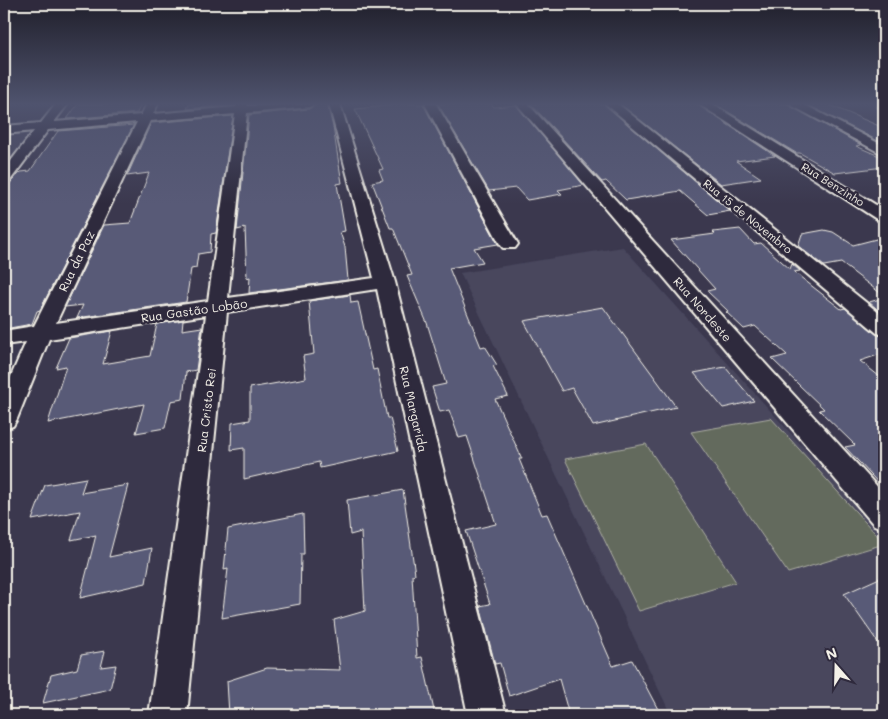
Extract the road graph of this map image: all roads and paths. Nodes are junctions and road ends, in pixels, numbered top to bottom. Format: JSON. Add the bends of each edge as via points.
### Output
{"nodes":[{"id":1,"x":37,"y":138,"type":"edge"},
{"id":2,"x":135,"y":138,"type":"edge"},
{"id":3,"x":238,"y":138,"type":"edge"},
{"id":4,"x":345,"y":138,"type":"edge"},
{"id":5,"x":449,"y":138,"type":"edge"},
{"id":6,"x":552,"y":138,"type":"edge"},
{"id":7,"x":652,"y":138,"type":"edge"},
{"id":8,"x":758,"y":138,"type":"edge"},
{"id":9,"x":859,"y":138,"type":"edge"},
{"id":10,"x":884,"y":151,"type":"edge"},
{"id":11,"x":4,"y":179,"type":"edge"},
{"id":12,"x":884,"y":217,"type":"edge"},
{"id":13,"x":509,"y":244,"type":"dead end"},
{"id":14,"x":385,"y":282,"type":"junction"},
{"id":15,"x":219,"y":306,"type":"junction"},
{"id":16,"x":884,"y":328,"type":"edge"},
{"id":17,"x":41,"y":333,"type":"junction"},
{"id":18,"x":4,"y":338,"type":"edge"},
{"id":19,"x":4,"y":419,"type":"edge"},
{"id":20,"x":884,"y":515,"type":"edge"},
{"id":21,"x":168,"y":715,"type":"edge"},
{"id":22,"x":487,"y":715,"type":"edge"}],
"edges":[{"from":1,"to":11,"type":"street"},
{"from":2,"to":17,"type":"street","name":"Rua da Paz"},
{"from":3,"to":15,"type":"street","name":"Rua Cristo Rei"},
{"from":4,"to":14,"type":"street","name":"Rua Margarida"},
{"from":5,"to":13,"type":"street"},
{"from":6,"to":20,"type":"street","name":"Rua Nordeste"},
{"from":7,"to":16,"type":"street","name":"Rua 15 de Novembro"},
{"from":8,"to":12,"type":"street","name":"Rua Benzinho"},
{"from":9,"to":10,"type":"street"},
{"from":14,"to":15,"type":"street","name":"Rua Gastão Lobão"},
{"from":14,"to":22,"type":"street","name":"Rua Margarida"},
{"from":15,"to":17,"type":"street","name":"Rua Gastão Lobão"},
{"from":15,"to":21,"type":"street","name":"Rua Cristo Rei"},
{"from":17,"to":18,"type":"street","name":"Rua Gastão Lobão"},
{"from":17,"to":19,"type":"street","name":"Rua da Paz"}]}
